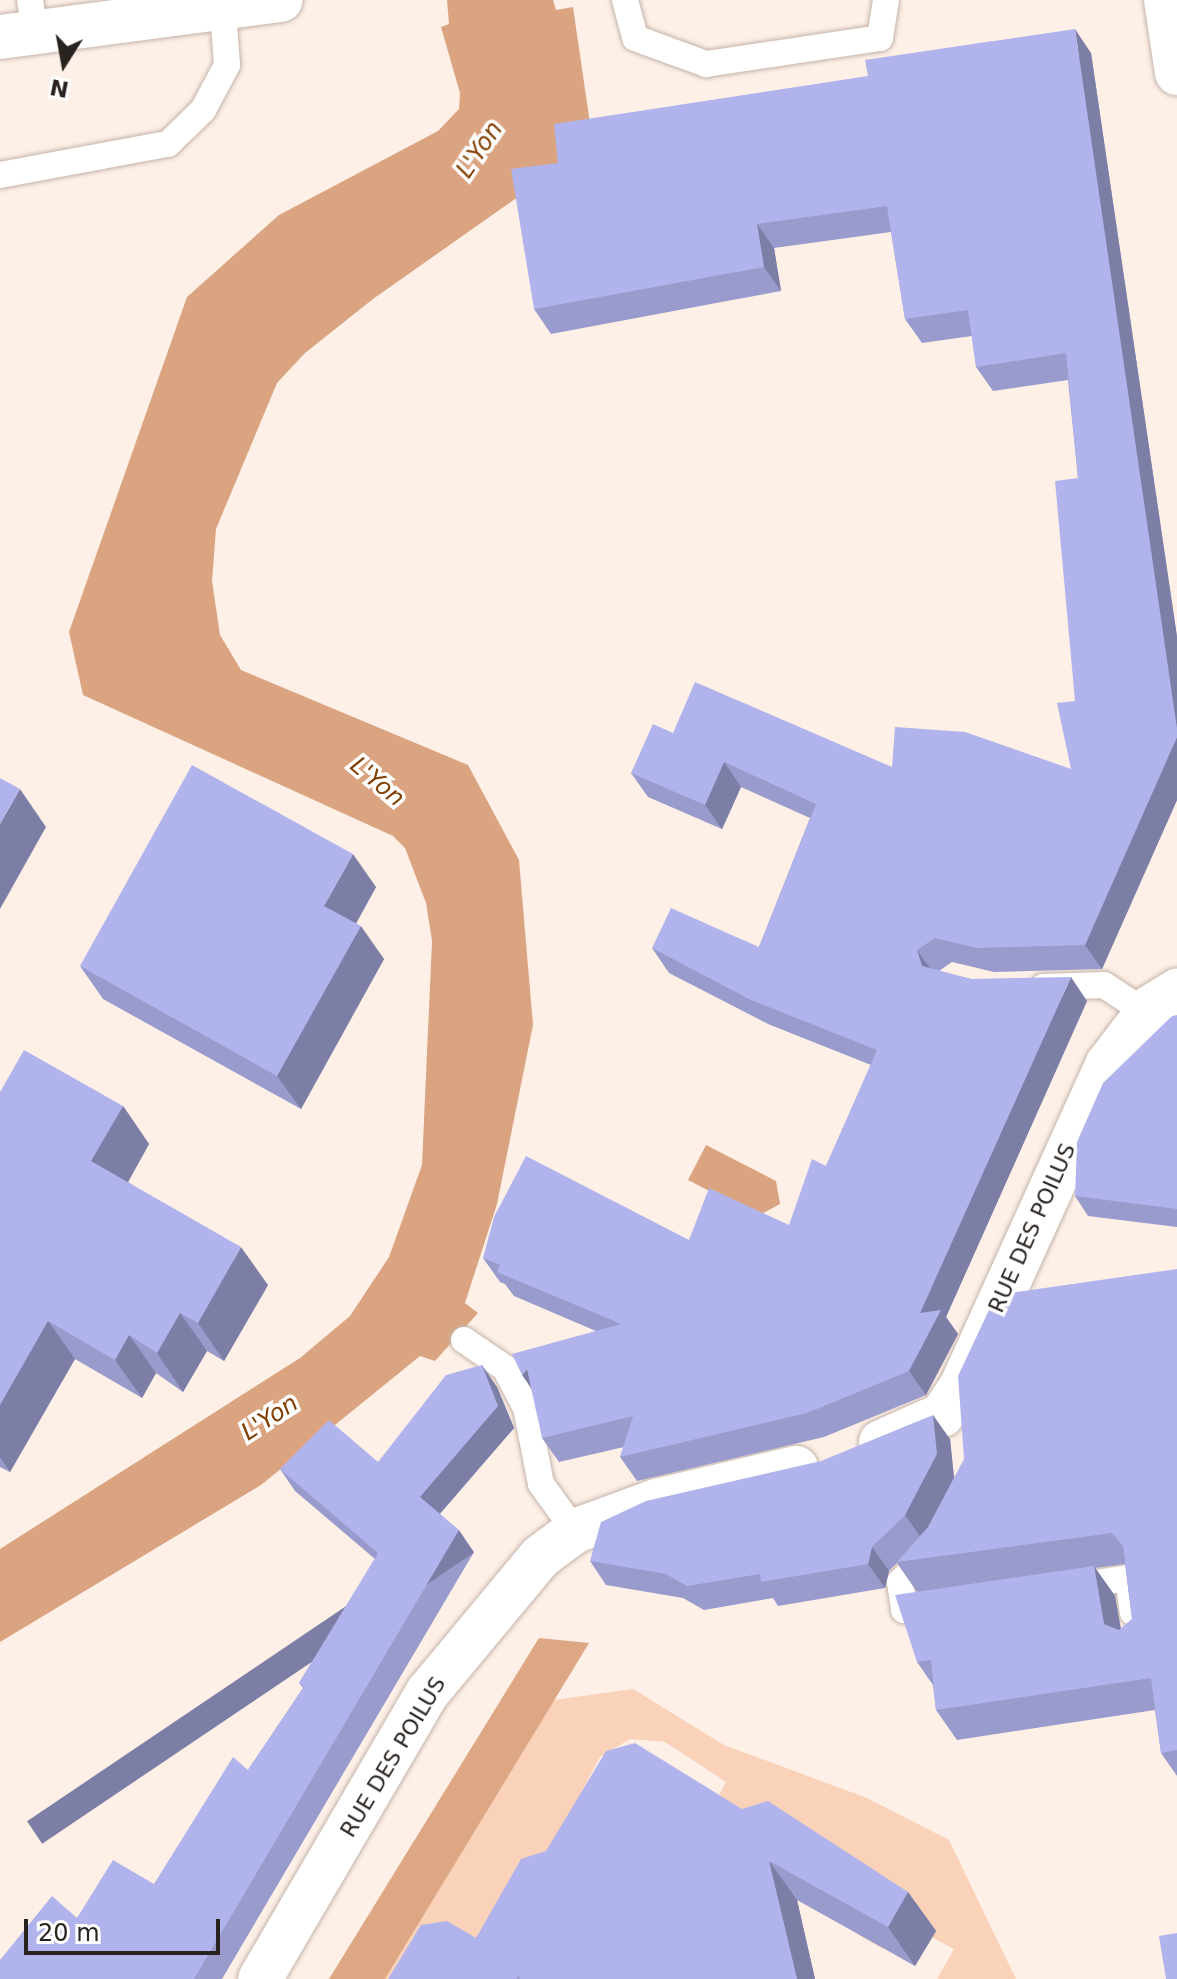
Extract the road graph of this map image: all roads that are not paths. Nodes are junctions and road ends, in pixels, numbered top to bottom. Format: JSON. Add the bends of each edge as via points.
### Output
{"nodes":[{"id":1,"x":281,"y":0,"type":"edge"},
{"id":2,"x":625,"y":0,"type":"edge"},
{"id":3,"x":886,"y":0,"type":"edge"},
{"id":4,"x":1166,"y":0,"type":"edge"},
{"id":5,"x":223,"y":10,"type":"junction"},
{"id":6,"x":22,"y":23,"type":"edge"},
{"id":7,"x":1177,"y":73,"type":"edge"},
{"id":8,"x":0,"y":175,"type":"edge"},
{"id":9,"x":1024,"y":987,"type":"edge"},
{"id":10,"x":1162,"y":1002,"type":"edge"},
{"id":11,"x":464,"y":1340,"type":"dead end"},
{"id":12,"x":961,"y":1387,"type":"junction"},
{"id":13,"x":965,"y":1434,"type":"edge"},
{"id":14,"x":575,"y":1531,"type":"junction"},
{"id":15,"x":942,"y":1535,"type":"edge"},
{"id":16,"x":1038,"y":1591,"type":"edge"},
{"id":17,"x":949,"y":1604,"type":"edge"},
{"id":18,"x":1138,"y":1644,"type":"edge"},
{"id":19,"x":260,"y":1979,"type":"edge"}],
"edges":[{"from":1,"to":5,"type":"street"},
{"from":2,"to":3,"type":"lane","via":[[635,38],[706,64],[880,38]]},
{"from":4,"to":7,"type":"street"},
{"from":5,"to":6,"type":"street"},
{"from":5,"to":8,"type":"lane","via":[[227,65],[203,110],[168,144]]},
{"from":9,"to":10,"type":"lane","via":[[1104,985]]},
{"from":10,"to":12,"type":"street","name":"RUE DES POILUS","via":[[1107,1065]]},
{"from":11,"to":14,"type":"lane","via":[[505,1368],[526,1408],[541,1484]]},
{"from":12,"to":13,"type":"lane"},
{"from":12,"to":14,"type":"street","name":"RUE DES POILUS","via":[[942,1415],[839,1459],[687,1491]]},
{"from":14,"to":19,"type":"street","name":"RUE DES POILUS","via":[[520,1579],[428,1692]]},
{"from":15,"to":17,"type":"lane","via":[[900,1582],[904,1610]]},
{"from":16,"to":18,"type":"lane","via":[[1128,1578]]}]}
